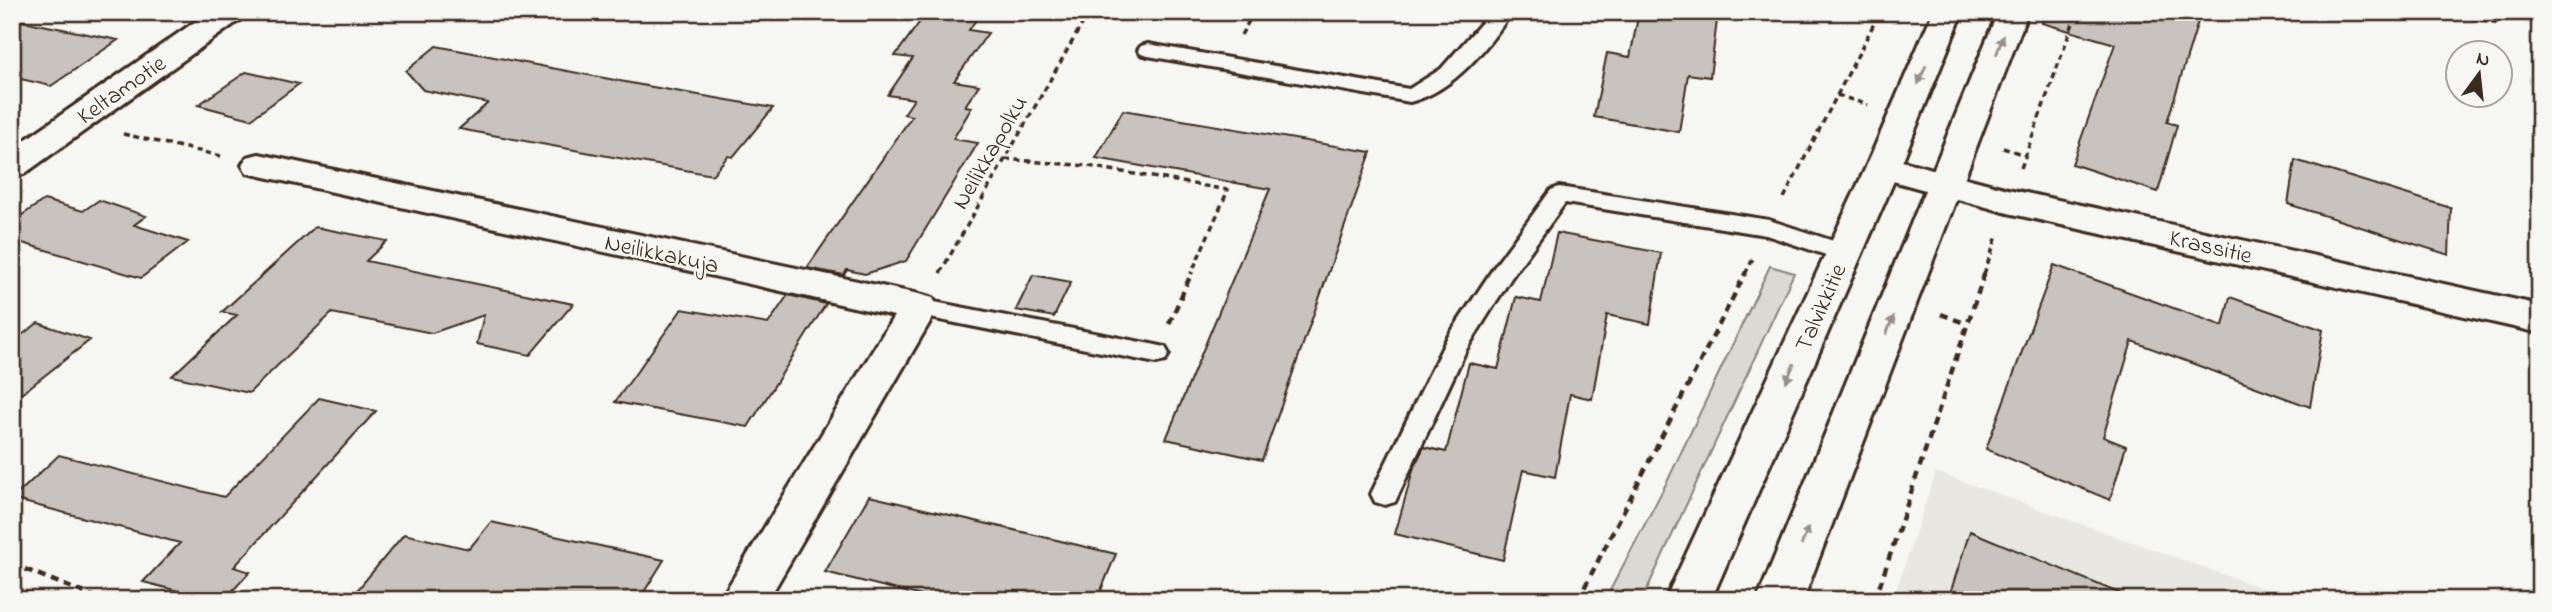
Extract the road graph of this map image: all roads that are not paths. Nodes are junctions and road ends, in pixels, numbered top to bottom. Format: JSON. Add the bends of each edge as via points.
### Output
{"nodes":[{"id":1,"x":230,"y":12,"type":"edge"},
{"id":2,"x":1502,"y":12,"type":"edge"},
{"id":3,"x":1948,"y":12,"type":"edge"},
{"id":4,"x":2013,"y":12,"type":"edge"},
{"id":5,"x":1148,"y":50,"type":"dead end"},
{"id":6,"x":259,"y":165,"type":"road end"},
{"id":7,"x":12,"y":166,"type":"edge"},
{"id":8,"x":1883,"y":167,"type":"junction"},
{"id":9,"x":1946,"y":186,"type":"junction"},
{"id":10,"x":1844,"y":253,"type":"junction"},
{"id":11,"x":919,"y":309,"type":"junction"},
{"id":12,"x":2540,"y":319,"type":"edge"},
{"id":13,"x":1156,"y":354,"type":"road end"},
{"id":14,"x":1385,"y":494,"type":"dead end"},
{"id":15,"x":743,"y":600,"type":"edge"},
{"id":16,"x":1688,"y":600,"type":"edge"},
{"id":17,"x":1780,"y":600,"type":"edge"}],
"edges":[{"from":1,"to":7,"type":"street","name":"Keltamotie"},
{"from":2,"to":5,"type":"lane","via":[[1458,63],[1420,94],[1410,96]]},
{"from":3,"to":8,"type":"street","name":"Talvikkitie","one_way":true},
{"from":9,"to":4,"type":"street","one_way":true},
{"from":6,"to":11,"type":"street","name":"Neilikkakuja"},
{"from":8,"to":9,"type":"street","name":"Krassitie"},
{"from":8,"to":10,"type":"street","name":"Talvikkitie"},
{"from":9,"to":12,"type":"street","name":"Krassitie"},
{"from":17,"to":9,"type":"street","one_way":true},
{"from":10,"to":14,"type":"lane","via":[[1769,228],[1559,195],[1455,347]]},
{"from":10,"to":16,"type":"street","name":"Talvikkitie","one_way":true},
{"from":11,"to":13,"type":"lane"},
{"from":11,"to":15,"type":"street"}]}
